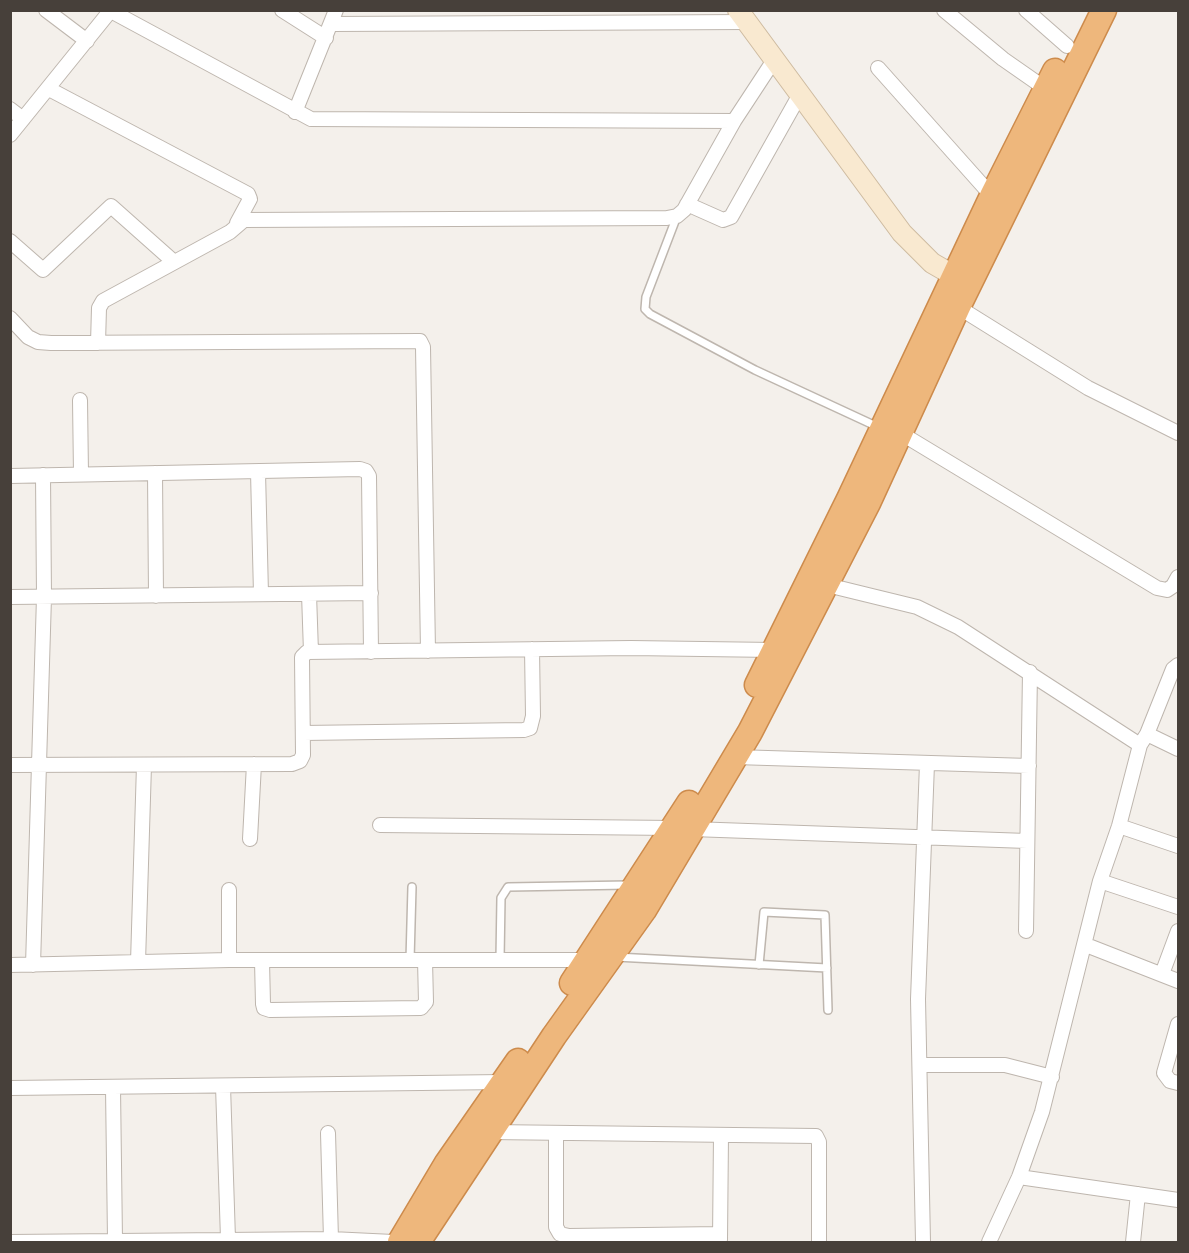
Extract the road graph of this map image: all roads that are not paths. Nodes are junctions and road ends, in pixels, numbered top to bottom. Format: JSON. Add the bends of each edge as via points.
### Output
{"nodes":[{"id":1,"x":46,"y":10,"type":"edge"},
{"id":2,"x":944,"y":10,"type":"edge"},
{"id":3,"x":1026,"y":10,"type":"edge"},
{"id":4,"x":1085,"y":10,"type":"edge"},
{"id":5,"x":1104,"y":10,"type":"edge"},
{"id":6,"x":111,"y":11,"type":"edge"},
{"id":7,"x":283,"y":11,"type":"edge"},
{"id":8,"x":742,"y":16,"type":"edge"},
{"id":9,"x":334,"y":17,"type":"edge"},
{"id":10,"x":489,"y":17,"type":"edge"},
{"id":11,"x":326,"y":38,"type":"junction"},
{"id":12,"x":87,"y":41,"type":"junction"},
{"id":13,"x":1068,"y":46,"type":"junction"},
{"id":14,"x":774,"y":60,"type":"junction"},
{"id":15,"x":878,"y":68,"type":"dead end"},
{"id":16,"x":49,"y":89,"type":"junction"},
{"id":17,"x":1046,"y":89,"type":"junction"},
{"id":18,"x":799,"y":96,"type":"junction"},
{"id":19,"x":10,"y":109,"type":"edge"},
{"id":20,"x":295,"y":112,"type":"junction"},
{"id":21,"x":23,"y":119,"type":"junction"},
{"id":22,"x":734,"y":121,"type":"junction"},
{"id":23,"x":10,"y":135,"type":"edge"},
{"id":24,"x":992,"y":196,"type":"junction"},
{"id":25,"x":687,"y":204,"type":"junction"},
{"id":26,"x":677,"y":216,"type":"junction"},
{"id":27,"x":237,"y":223,"type":"junction"},
{"id":28,"x":10,"y":241,"type":"edge"},
{"id":29,"x":174,"y":262,"type":"junction"},
{"id":30,"x":962,"y":280,"type":"junction"},
{"id":31,"x":958,"y":308,"type":"junction"},
{"id":32,"x":10,"y":318,"type":"edge"},
{"id":33,"x":98,"y":343,"type":"junction"},
{"id":34,"x":80,"y":400,"type":"dead end"},
{"id":35,"x":892,"y":432,"type":"junction"},
{"id":36,"x":1179,"y":433,"type":"edge"},
{"id":37,"x":258,"y":472,"type":"junction"},
{"id":38,"x":155,"y":473,"type":"junction"},
{"id":39,"x":81,"y":474,"type":"junction"},
{"id":40,"x":43,"y":475,"type":"junction"},
{"id":41,"x":10,"y":476,"type":"edge"},
{"id":42,"x":1179,"y":577,"type":"edge"},
{"id":43,"x":827,"y":585,"type":"junction"},
{"id":44,"x":371,"y":593,"type":"junction"},
{"id":45,"x":261,"y":594,"type":"junction"},
{"id":46,"x":309,"y":594,"type":"junction"},
{"id":47,"x":156,"y":596,"type":"junction"},
{"id":48,"x":10,"y":597,"type":"edge"},
{"id":49,"x":44,"y":597,"type":"junction"},
{"id":50,"x":532,"y":649,"type":"junction"},
{"id":51,"x":428,"y":651,"type":"junction"},
{"id":52,"x":311,"y":652,"type":"junction"},
{"id":53,"x":371,"y":652,"type":"junction"},
{"id":54,"x":781,"y":654,"type":"junction"},
{"id":55,"x":1179,"y":665,"type":"edge"},
{"id":56,"x":1030,"y":672,"type":"junction"},
{"id":57,"x":303,"y":733,"type":"junction"},
{"id":58,"x":1143,"y":740,"type":"junction"},
{"id":59,"x":1179,"y":749,"type":"edge"},
{"id":60,"x":735,"y":757,"type":"junction"},
{"id":61,"x":254,"y":764,"type":"junction"},
{"id":62,"x":10,"y":765,"type":"edge"},
{"id":63,"x":39,"y":765,"type":"junction"},
{"id":64,"x":144,"y":765,"type":"junction"},
{"id":65,"x":927,"y":765,"type":"junction"},
{"id":66,"x":1029,"y":766,"type":"junction"},
{"id":67,"x":380,"y":825,"type":"dead end"},
{"id":68,"x":1119,"y":826,"type":"junction"},
{"id":69,"x":683,"y":828,"type":"junction"},
{"id":70,"x":923,"y":838,"type":"junction"},
{"id":71,"x":250,"y":839,"type":"dead end"},
{"id":72,"x":1027,"y":841,"type":"junction"},
{"id":73,"x":1179,"y":846,"type":"edge"},
{"id":74,"x":1100,"y":880,"type":"junction"},
{"id":75,"x":636,"y":885,"type":"junction"},
{"id":76,"x":412,"y":886,"type":"dead end"},
{"id":77,"x":229,"y":890,"type":"dead end"},
{"id":78,"x":1179,"y":907,"type":"edge"},
{"id":79,"x":1026,"y":931,"type":"dead end"},
{"id":80,"x":1179,"y":932,"type":"edge"},
{"id":81,"x":1086,"y":945,"type":"junction"},
{"id":82,"x":599,"y":958,"type":"junction"},
{"id":83,"x":500,"y":959,"type":"junction"},
{"id":84,"x":229,"y":960,"type":"junction"},
{"id":85,"x":410,"y":960,"type":"junction"},
{"id":86,"x":425,"y":960,"type":"junction"},
{"id":87,"x":262,"y":961,"type":"junction"},
{"id":88,"x":138,"y":962,"type":"junction"},
{"id":89,"x":10,"y":965,"type":"edge"},
{"id":90,"x":33,"y":965,"type":"junction"},
{"id":91,"x":759,"y":965,"type":"junction"},
{"id":92,"x":827,"y":968,"type":"junction"},
{"id":93,"x":1162,"y":974,"type":"junction"},
{"id":94,"x":1179,"y":981,"type":"edge"},
{"id":95,"x":828,"y":1010,"type":"dead end"},
{"id":96,"x":1179,"y":1024,"type":"edge"},
{"id":97,"x":921,"y":1065,"type":"junction"},
{"id":98,"x":1052,"y":1077,"type":"junction"},
{"id":99,"x":503,"y":1082,"type":"junction"},
{"id":100,"x":1179,"y":1083,"type":"edge"},
{"id":101,"x":223,"y":1086,"type":"junction"},
{"id":102,"x":10,"y":1088,"type":"edge"},
{"id":103,"x":113,"y":1088,"type":"junction"},
{"id":104,"x":490,"y":1132,"type":"junction"},
{"id":105,"x":328,"y":1133,"type":"dead end"},
{"id":106,"x":556,"y":1134,"type":"junction"},
{"id":107,"x":721,"y":1135,"type":"junction"},
{"id":108,"x":1019,"y":1177,"type":"junction"},
{"id":109,"x":1138,"y":1194,"type":"junction"},
{"id":110,"x":1179,"y":1200,"type":"edge"},
{"id":111,"x":720,"y":1238,"type":"edge"},
{"id":112,"x":228,"y":1239,"type":"junction"},
{"id":113,"x":331,"y":1239,"type":"junction"},
{"id":114,"x":646,"y":1239,"type":"edge"},
{"id":115,"x":115,"y":1240,"type":"junction"},
{"id":116,"x":990,"y":1240,"type":"edge"},
{"id":117,"x":10,"y":1242,"type":"edge"},
{"id":118,"x":393,"y":1242,"type":"edge"},
{"id":119,"x":400,"y":1242,"type":"edge"},
{"id":120,"x":418,"y":1242,"type":"edge"},
{"id":121,"x":819,"y":1242,"type":"edge"},
{"id":122,"x":923,"y":1242,"type":"edge"},
{"id":123,"x":1004,"y":1242,"type":"edge"},
{"id":124,"x":1133,"y":1242,"type":"edge"}],
"edges":[{"from":1,"to":12,"type":"street"},
{"from":2,"to":17,"type":"street"},
{"from":3,"to":13,"type":"street"},
{"from":4,"to":13,"type":"highway"},
{"from":5,"to":30,"type":"highway"},
{"from":6,"to":12,"type":"street"},
{"from":6,"to":20,"type":"street"},
{"from":7,"to":11,"type":"street"},
{"from":8,"to":10,"type":"street"},
{"from":8,"to":14,"type":"street"},
{"from":9,"to":10,"type":"street"},
{"from":9,"to":11,"type":"street"},
{"from":11,"to":20,"type":"street"},
{"from":12,"to":16,"type":"street"},
{"from":13,"to":17,"type":"highway"},
{"from":14,"to":18,"type":"street"},
{"from":14,"to":22,"type":"street"},
{"from":15,"to":24,"type":"street"},
{"from":16,"to":21,"type":"street"},
{"from":16,"to":27,"type":"street","via":[[248,194],[250,199]]},
{"from":17,"to":24,"type":"highway"},
{"from":18,"to":25,"type":"street","via":[[731,217],[723,220]]},
{"from":18,"to":30,"type":"street","via":[[902,233],[932,263]]},
{"from":19,"to":21,"type":"street"},
{"from":20,"to":22,"type":"street","via":[[319,120]]},
{"from":21,"to":23,"type":"street"},
{"from":22,"to":25,"type":"street"},
{"from":24,"to":30,"type":"highway"},
{"from":25,"to":26,"type":"street"},
{"from":26,"to":27,"type":"street"},
{"from":26,"to":35,"type":"lane","via":[[645,309],[755,370]]},
{"from":27,"to":29,"type":"street","via":[[230,232]]},
{"from":28,"to":29,"type":"street","via":[[43,270],[111,206]]},
{"from":29,"to":33,"type":"street","via":[[100,304]]},
{"from":30,"to":31,"type":"highway"},
{"from":30,"to":35,"type":"highway"},
{"from":31,"to":35,"type":"highway"},
{"from":31,"to":36,"type":"street","via":[[1088,388]]},
{"from":32,"to":33,"type":"street","via":[[38,342]]},
{"from":33,"to":51,"type":"street","via":[[420,341]]},
{"from":34,"to":39,"type":"street"},
{"from":35,"to":42,"type":"street","via":[[1157,588],[1167,590]]},
{"from":35,"to":43,"type":"highway"},
{"from":35,"to":54,"type":"highway"},
{"from":37,"to":38,"type":"street"},
{"from":37,"to":44,"type":"street","via":[[366,471]]},
{"from":37,"to":45,"type":"street"},
{"from":38,"to":39,"type":"street"},
{"from":38,"to":47,"type":"street"},
{"from":39,"to":40,"type":"street"},
{"from":40,"to":41,"type":"street"},
{"from":40,"to":49,"type":"street"},
{"from":43,"to":54,"type":"highway"},
{"from":43,"to":56,"type":"street","via":[[917,607],[958,627]]},
{"from":44,"to":46,"type":"street"},
{"from":44,"to":53,"type":"street"},
{"from":45,"to":46,"type":"street"},
{"from":45,"to":47,"type":"street"},
{"from":46,"to":52,"type":"street"},
{"from":47,"to":49,"type":"street"},
{"from":48,"to":49,"type":"street"},
{"from":49,"to":63,"type":"street"},
{"from":50,"to":51,"type":"street"},
{"from":50,"to":54,"type":"street"},
{"from":50,"to":57,"type":"street","via":[[530,728]]},
{"from":51,"to":53,"type":"street"},
{"from":52,"to":53,"type":"street"},
{"from":52,"to":57,"type":"street","via":[[302,657]]},
{"from":54,"to":60,"type":"highway"},
{"from":54,"to":69,"type":"highway","via":[[735,729]]},
{"from":55,"to":58,"type":"street","via":[[1173,669]]},
{"from":56,"to":58,"type":"street"},
{"from":56,"to":66,"type":"street"},
{"from":57,"to":61,"type":"street","via":[[300,761]]},
{"from":58,"to":59,"type":"street"},
{"from":58,"to":68,"type":"street"},
{"from":60,"to":65,"type":"street"},
{"from":60,"to":69,"type":"highway"},
{"from":61,"to":64,"type":"street"},
{"from":61,"to":71,"type":"street"},
{"from":62,"to":63,"type":"street"},
{"from":63,"to":64,"type":"street"},
{"from":63,"to":90,"type":"street"},
{"from":64,"to":88,"type":"street"},
{"from":65,"to":66,"type":"street"},
{"from":65,"to":70,"type":"street"},
{"from":66,"to":72,"type":"street"},
{"from":67,"to":69,"type":"street"},
{"from":68,"to":73,"type":"street"},
{"from":68,"to":74,"type":"street"},
{"from":69,"to":70,"type":"street"},
{"from":69,"to":75,"type":"highway"},
{"from":69,"to":82,"type":"highway","via":[[644,910]]},
{"from":70,"to":72,"type":"street"},
{"from":70,"to":97,"type":"street","via":[[918,999]]},
{"from":72,"to":79,"type":"street"},
{"from":74,"to":78,"type":"street"},
{"from":74,"to":81,"type":"street"},
{"from":75,"to":82,"type":"highway"},
{"from":75,"to":83,"type":"lane","via":[[508,886],[501,898]]},
{"from":76,"to":85,"type":"lane"},
{"from":77,"to":84,"type":"street"},
{"from":80,"to":93,"type":"street"},
{"from":81,"to":93,"type":"street"},
{"from":81,"to":98,"type":"street"},
{"from":82,"to":83,"type":"street"},
{"from":82,"to":91,"type":"lane"},
{"from":82,"to":99,"type":"highway"},
{"from":82,"to":104,"type":"highway"},
{"from":83,"to":86,"type":"street"},
{"from":84,"to":87,"type":"street"},
{"from":84,"to":88,"type":"street"},
{"from":85,"to":86,"type":"street"},
{"from":85,"to":87,"type":"street"},
{"from":86,"to":87,"type":"street","via":[[426,1002],[421,1008],[270,1010],[262,1004]]},
{"from":88,"to":90,"type":"street"},
{"from":89,"to":90,"type":"street"},
{"from":91,"to":92,"type":"lane"},
{"from":91,"to":92,"type":"lane","via":[[762,915],[767,910],[825,915]]},
{"from":92,"to":95,"type":"lane"},
{"from":93,"to":94,"type":"street"},
{"from":96,"to":100,"type":"street","via":[[1164,1073],[1170,1081]]},
{"from":97,"to":98,"type":"street","via":[[1005,1065]]},
{"from":97,"to":122,"type":"street"},
{"from":98,"to":108,"type":"street"},
{"from":99,"to":101,"type":"street"},
{"from":99,"to":119,"type":"highway","via":[[447,1163]]},
{"from":101,"to":103,"type":"street"},
{"from":101,"to":112,"type":"street"},
{"from":102,"to":103,"type":"street"},
{"from":103,"to":115,"type":"street"},
{"from":104,"to":106,"type":"street"},
{"from":104,"to":120,"type":"highway"},
{"from":105,"to":113,"type":"street"},
{"from":106,"to":107,"type":"street"},
{"from":106,"to":114,"type":"street","via":[[556,1227],[561,1234]]},
{"from":107,"to":111,"type":"street"},
{"from":107,"to":121,"type":"street","via":[[816,1136]]},
{"from":108,"to":109,"type":"street"},
{"from":108,"to":116,"type":"street"},
{"from":109,"to":110,"type":"street"},
{"from":109,"to":124,"type":"street"},
{"from":111,"to":114,"type":"street"},
{"from":112,"to":113,"type":"street"},
{"from":112,"to":115,"type":"street"},
{"from":113,"to":118,"type":"street"},
{"from":115,"to":117,"type":"street"},
{"from":116,"to":123,"type":"street"}]}
